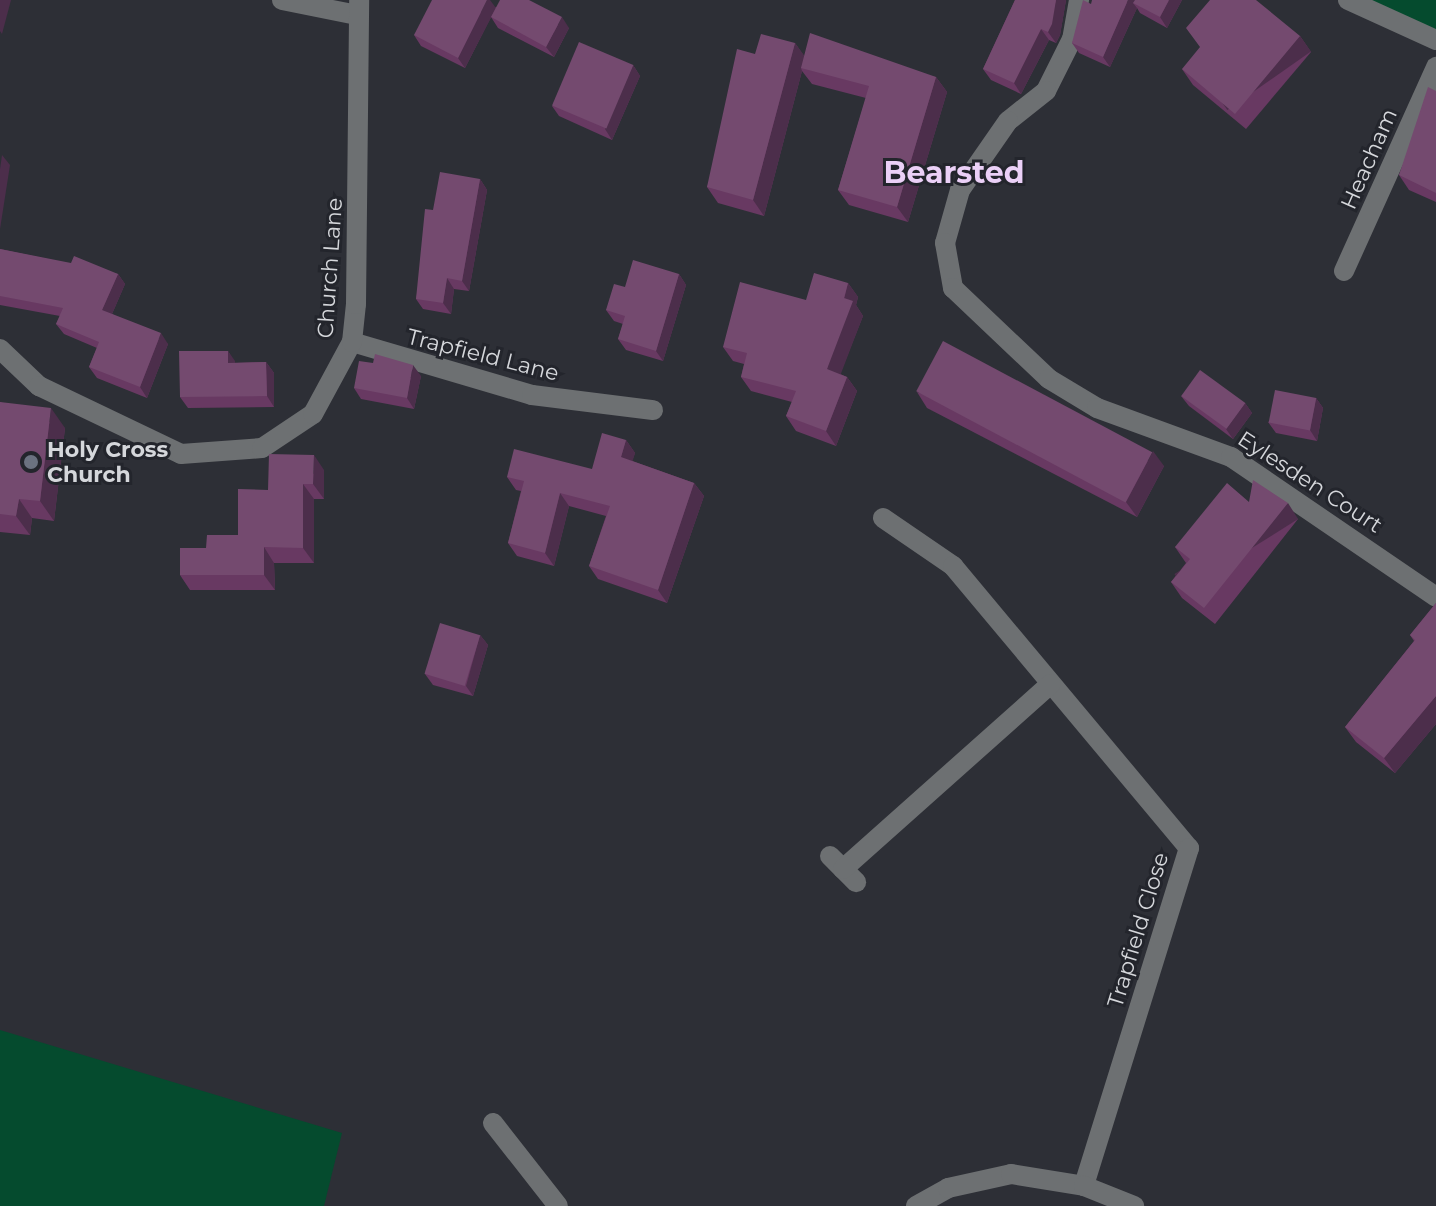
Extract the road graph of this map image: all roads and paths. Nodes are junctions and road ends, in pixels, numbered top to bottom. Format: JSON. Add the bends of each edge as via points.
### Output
{"nodes":[{"id":1,"x":282,"y":0,"type":"edge"},
{"id":2,"x":1079,"y":0,"type":"edge"},
{"id":3,"x":1348,"y":0,"type":"edge"},
{"id":4,"x":358,"y":7,"type":"edge"},
{"id":5,"x":1436,"y":40,"type":"edge"},
{"id":6,"x":1436,"y":67,"type":"edge"},
{"id":7,"x":1344,"y":271,"type":"dead end"},
{"id":8,"x":352,"y":342,"type":"junction"},
{"id":9,"x":0,"y":349,"type":"edge"},
{"id":10,"x":653,"y":410,"type":"dead end"},
{"id":11,"x":883,"y":518,"type":"dead end"},
{"id":12,"x":1436,"y":597,"type":"edge"},
{"id":13,"x":1051,"y":684,"type":"junction"},
{"id":14,"x":843,"y":869,"type":"dead end"},
{"id":15,"x":493,"y":1123,"type":"dead end"},
{"id":16,"x":1084,"y":1186,"type":"junction"},
{"id":17,"x":558,"y":1206,"type":"edge"},
{"id":18,"x":916,"y":1206,"type":"edge"},
{"id":19,"x":1134,"y":1206,"type":"edge"}],
"edges":[{"from":1,"to":4,"type":"street"},
{"from":2,"to":12,"type":"street","name":"Eylesden Court","via":[[1072,39],[1046,91],[1008,121],[960,190],[945,243],[953,288],[1049,379],[1097,408],[1231,457]]},
{"from":3,"to":5,"type":"street"},
{"from":4,"to":8,"type":"street","name":"Church Lane"},
{"from":6,"to":7,"type":"street","name":"Heacham"},
{"from":8,"to":9,"type":"street","name":"Church Lane","via":[[330,392],[297,429],[262,448],[216,456],[181,454],[78,407],[19,373]]},
{"from":8,"to":10,"type":"street","name":"Trapfield Lane","via":[[532,395]]},
{"from":11,"to":13,"type":"street","name":"Trapfield Close","via":[[953,566]]},
{"from":13,"to":14,"type":"street"},
{"from":13,"to":16,"type":"street","name":"Trapfield Close","via":[[1189,848]]},
{"from":15,"to":17,"type":"street"},
{"from":16,"to":18,"type":"street","via":[[1011,1174],[948,1188]]},
{"from":16,"to":19,"type":"street"}]}
